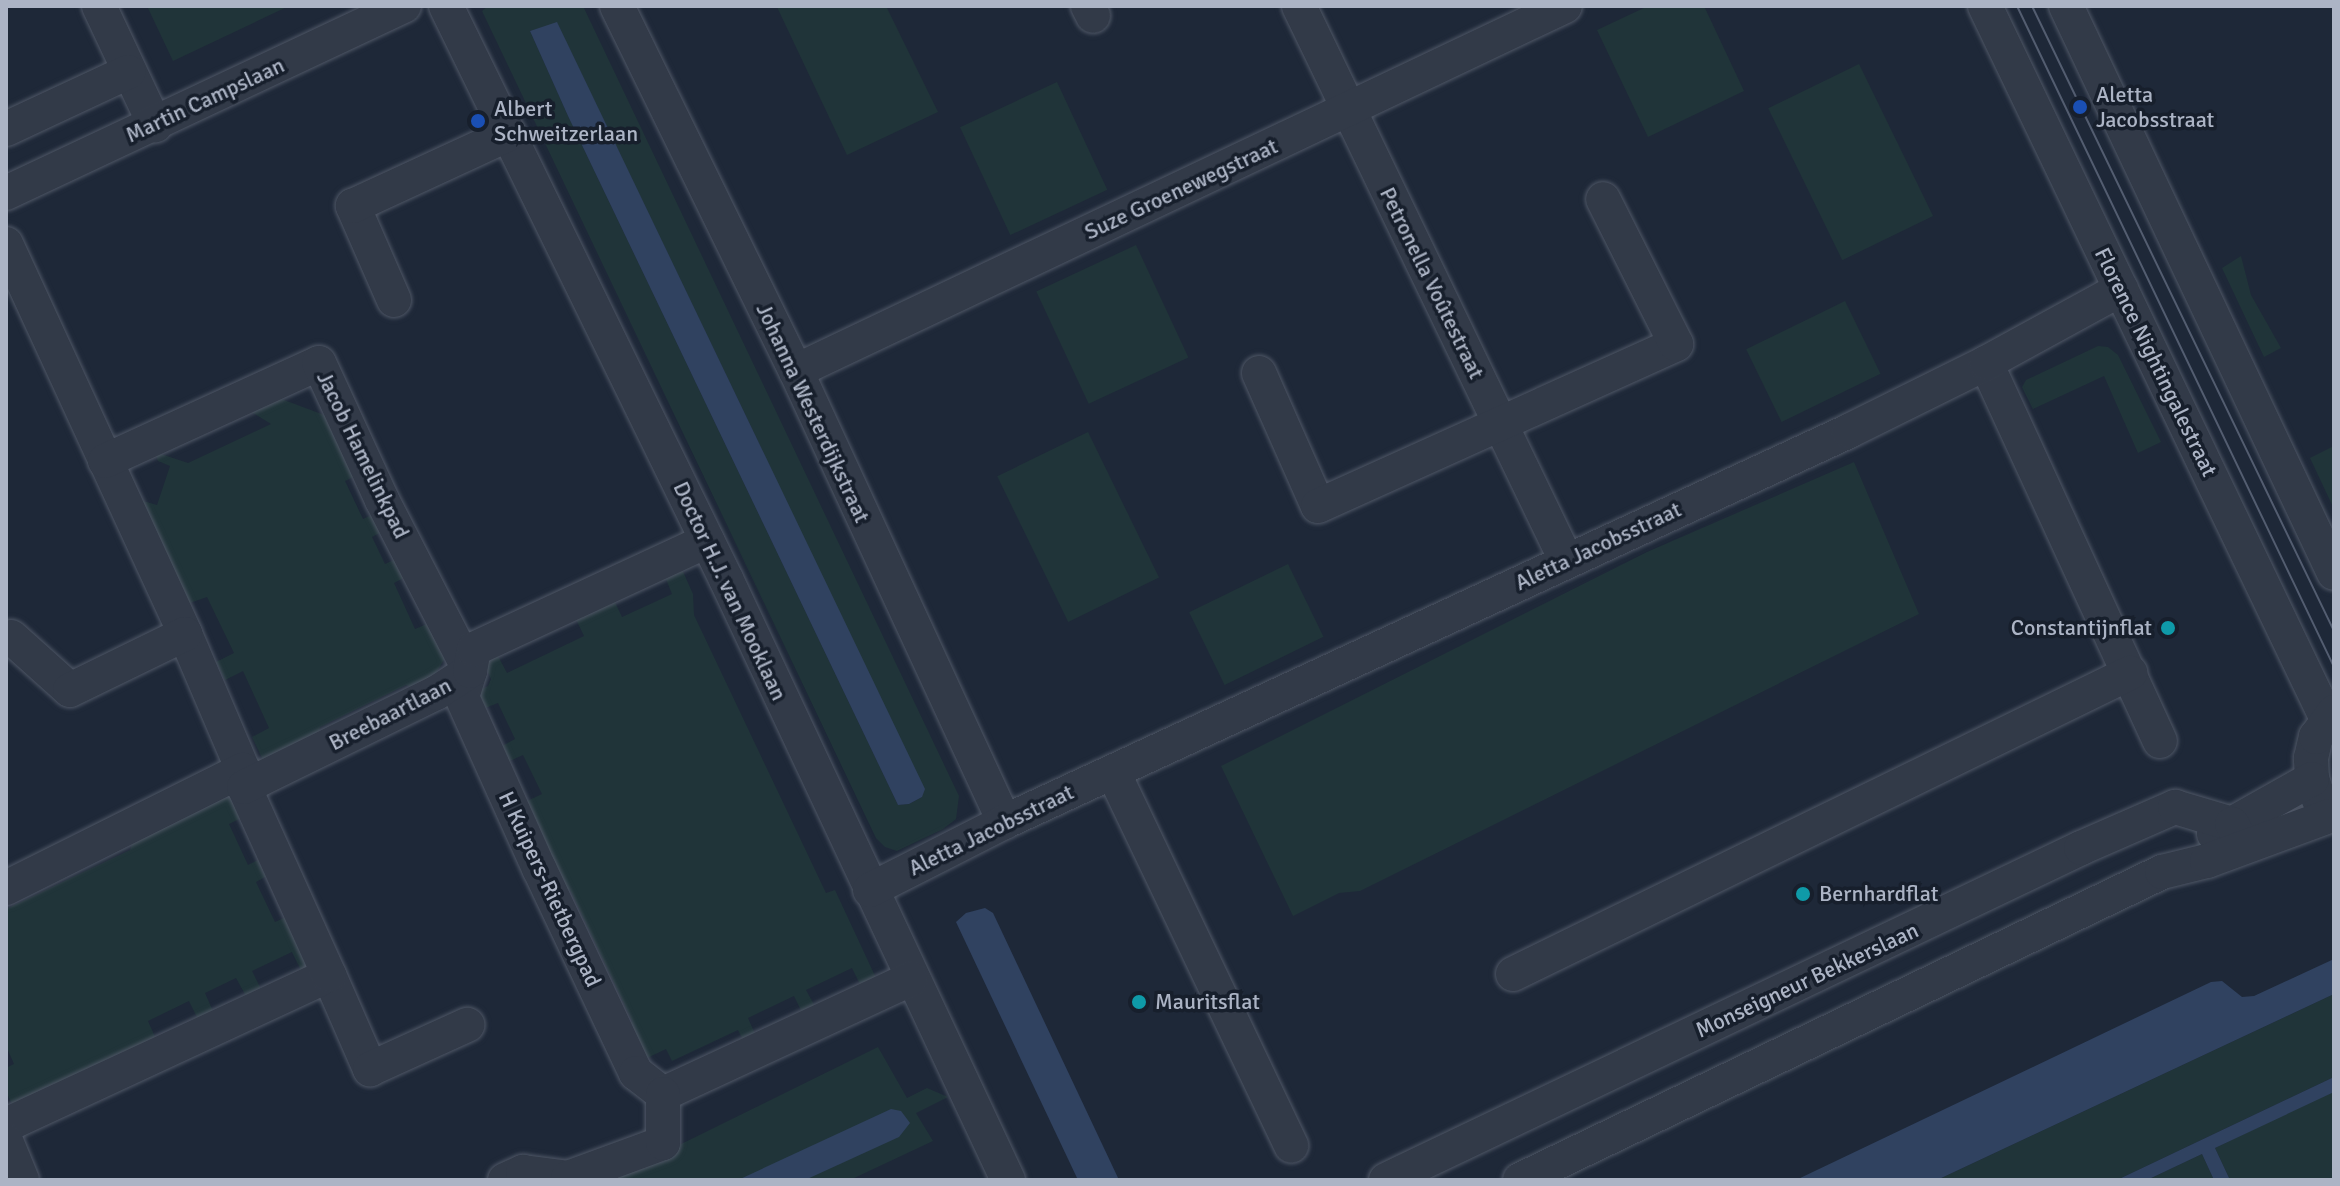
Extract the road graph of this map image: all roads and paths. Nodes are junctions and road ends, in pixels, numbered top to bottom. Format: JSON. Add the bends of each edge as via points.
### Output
{"nodes":[{"id":1,"x":99,"y":6,"type":"edge"},
{"id":2,"x":404,"y":6,"type":"edge"},
{"id":3,"x":446,"y":6,"type":"edge"},
{"id":4,"x":617,"y":6,"type":"edge"},
{"id":5,"x":1299,"y":6,"type":"edge"},
{"id":6,"x":1565,"y":6,"type":"edge"},
{"id":7,"x":1985,"y":6,"type":"edge"},
{"id":8,"x":2066,"y":6,"type":"edge"},
{"id":9,"x":128,"y":72,"type":"junction"},
{"id":10,"x":1348,"y":109,"type":"junction"},
{"id":11,"x":155,"y":125,"type":"junction"},
{"id":12,"x":6,"y":129,"type":"edge"},
{"id":13,"x":509,"y":134,"type":"junction"},
{"id":14,"x":6,"y":193,"type":"edge"},
{"id":15,"x":1603,"y":199,"type":"dead end"},
{"id":16,"x":6,"y":244,"type":"edge"},
{"id":17,"x":2121,"y":289,"type":"junction"},
{"id":18,"x":394,"y":300,"type":"dead end"},
{"id":19,"x":1986,"y":363,"type":"junction"},
{"id":20,"x":796,"y":371,"type":"junction"},
{"id":21,"x":1259,"y":373,"type":"dead end"},
{"id":22,"x":1501,"y":424,"type":"junction"},
{"id":23,"x":105,"y":461,"type":"junction"},
{"id":24,"x":707,"y":541,"type":"junction"},
{"id":25,"x":1566,"y":560,"type":"junction"},
{"id":26,"x":2334,"y":573,"type":"edge"},
{"id":27,"x":185,"y":634,"type":"junction"},
{"id":28,"x":11,"y":637,"type":"dead end"},
{"id":29,"x":470,"y":671,"type":"junction"},
{"id":30,"x":2130,"y":673,"type":"junction"},
{"id":31,"x":2330,"y":715,"type":"edge"},
{"id":32,"x":2160,"y":741,"type":"dead end"},
{"id":33,"x":1113,"y":772,"type":"junction"},
{"id":34,"x":243,"y":778,"type":"junction"},
{"id":35,"x":2312,"y":779,"type":"junction"},
{"id":36,"x":2332,"y":818,"type":"edge"},
{"id":37,"x":1004,"y":822,"type":"junction"},
{"id":38,"x":2238,"y":835,"type":"junction"},
{"id":39,"x":6,"y":888,"type":"edge"},
{"id":40,"x":870,"y":890,"type":"junction"},
{"id":41,"x":1513,"y":974,"type":"dead end"},
{"id":42,"x":329,"y":975,"type":"junction"},
{"id":43,"x":911,"y":979,"type":"junction"},
{"id":44,"x":467,"y":1025,"type":"dead end"},
{"id":45,"x":663,"y":1094,"type":"junction"},
{"id":46,"x":6,"y":1125,"type":"edge"},
{"id":47,"x":6,"y":1141,"type":"edge"},
{"id":48,"x":1291,"y":1146,"type":"dead end"},
{"id":49,"x":22,"y":1180,"type":"edge"},
{"id":50,"x":505,"y":1180,"type":"edge"},
{"id":51,"x":1008,"y":1180,"type":"edge"},
{"id":52,"x":1386,"y":1180,"type":"edge"},
{"id":53,"x":1520,"y":1180,"type":"edge"}],
"edges":[{"from":1,"to":9,"type":"street"},
{"from":2,"to":11,"type":"street","name":"Martin Campslaan"},
{"from":3,"to":13,"type":"street","name":"Doctor H.J. van Mooklaan"},
{"from":4,"to":20,"type":"street","name":"Johanna Westerdijkstraat"},
{"from":5,"to":10,"type":"street","name":"Petronella Voûtestraat"},
{"from":6,"to":10,"type":"street","name":"Suze Groenewegstraat"},
{"from":7,"to":17,"type":"street","name":"Florence Nightingalestraat"},
{"from":8,"to":26,"type":"street"},
{"from":9,"to":11,"type":"street"},
{"from":9,"to":12,"type":"street"},
{"from":10,"to":20,"type":"street","name":"Suze Groenewegstraat"},
{"from":10,"to":22,"type":"street","name":"Petronella Voûtestraat"},
{"from":11,"to":14,"type":"street","name":"Martin Campslaan"},
{"from":13,"to":18,"type":"street","via":[[353,206]]},
{"from":13,"to":24,"type":"street","name":"Doctor H.J. van Mooklaan"},
{"from":15,"to":22,"type":"street","via":[[1676,344]]},
{"from":16,"to":23,"type":"street"},
{"from":17,"to":19,"type":"street","name":"Aletta Jacobsstraat"},
{"from":17,"to":31,"type":"street","name":"Florence Nightingalestraat"},
{"from":19,"to":25,"type":"street","name":"Aletta Jacobsstraat"},
{"from":19,"to":30,"type":"street"},
{"from":20,"to":37,"type":"street","name":"Johanna Westerdijkstraat"},
{"from":21,"to":22,"type":"street","via":[[1318,506]]},
{"from":22,"to":25,"type":"street","name":"Petronella Voûtestraat"},
{"from":23,"to":27,"type":"street"},
{"from":23,"to":29,"type":"street","name":"Jacob Hamelinkpad","via":[[319,363]]},
{"from":24,"to":29,"type":"street","name":"Breebaartlaan","via":[[474,649]]},
{"from":24,"to":40,"type":"street","name":"Doctor H.J. van Mooklaan"},
{"from":25,"to":33,"type":"street","name":"Aletta Jacobsstraat"},
{"from":27,"to":28,"type":"street","via":[[70,690]]},
{"from":27,"to":34,"type":"street"},
{"from":29,"to":34,"type":"street","name":"Breebaartlaan","via":[[436,693]]},
{"from":29,"to":45,"type":"street","name":"H Kuipers-Rietbergpad","via":[[462,697],[539,868],[636,1073]]},
{"from":30,"to":32,"type":"street"},
{"from":30,"to":41,"type":"street"},
{"from":31,"to":35,"type":"street","via":[[2316,737]]},
{"from":33,"to":37,"type":"street","name":"Aletta Jacobsstraat"},
{"from":33,"to":48,"type":"street"},
{"from":34,"to":39,"type":"street","name":"Breebaartlaan"},
{"from":34,"to":42,"type":"street"},
{"from":35,"to":36,"type":"street"},
{"from":35,"to":38,"type":"street"},
{"from":36,"to":38,"type":"street"},
{"from":37,"to":40,"type":"street","name":"Aletta Jacobsstraat"},
{"from":38,"to":52,"type":"street","name":"Monseigneur Bekkerslaan","via":[[2175,807]]},
{"from":38,"to":53,"type":"street","via":[[2207,861],[2162,872]]},
{"from":40,"to":43,"type":"street","name":"Doctor H.J. van Mooklaan"},
{"from":42,"to":44,"type":"street","via":[[370,1069]]},
{"from":42,"to":46,"type":"street"},
{"from":43,"to":45,"type":"street"},
{"from":43,"to":51,"type":"street","name":"Doctor H.J. van Mooklaan"},
{"from":45,"to":50,"type":"street","via":[[663,1143],[568,1178],[523,1172]]},
{"from":47,"to":49,"type":"street"}]}
